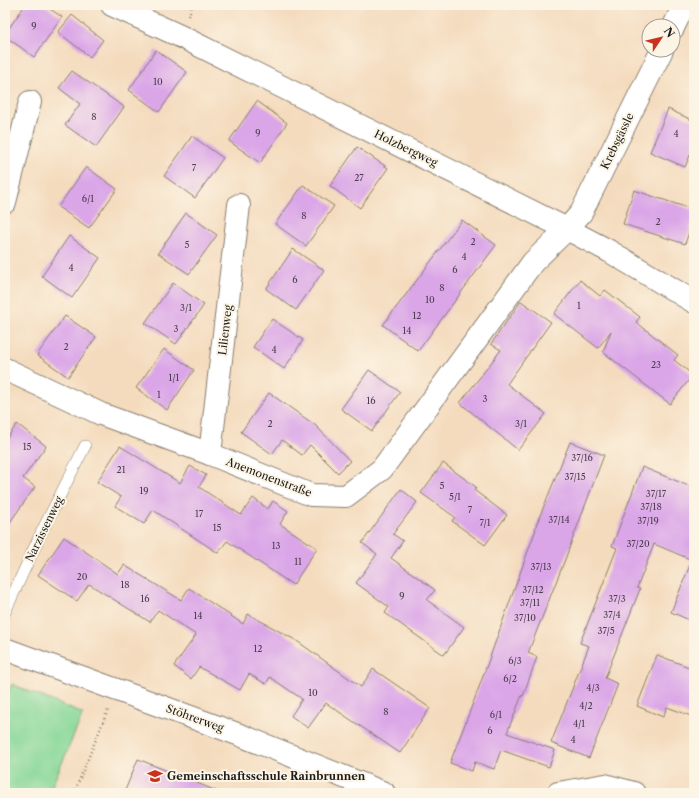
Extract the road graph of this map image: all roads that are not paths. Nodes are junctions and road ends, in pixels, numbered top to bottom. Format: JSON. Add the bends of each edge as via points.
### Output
{"nodes":[{"id":1,"x":112,"y":5,"type":"edge"},
{"id":2,"x":684,"y":5,"type":"edge"},
{"id":3,"x":678,"y":18,"type":"edge"},
{"id":4,"x":658,"y":58,"type":"edge"},
{"id":5,"x":30,"y":102,"type":"dead end"},
{"id":6,"x":5,"y":202,"type":"edge"},
{"id":7,"x":239,"y":205,"type":"dead end"},
{"id":8,"x":567,"y":229,"type":"junction"},
{"id":9,"x":694,"y":302,"type":"edge"},
{"id":10,"x":5,"y":369,"type":"edge"},
{"id":11,"x":85,"y":446,"type":"dead end"},
{"id":12,"x":210,"y":454,"type":"junction"},
{"id":13,"x":5,"y":612,"type":"edge"},
{"id":14,"x":5,"y":648,"type":"edge"},
{"id":15,"x":384,"y":793,"type":"edge"},
{"id":16,"x":558,"y":793,"type":"edge"},
{"id":17,"x":634,"y":793,"type":"edge"}],
"edges":[{"from":1,"to":8,"type":"street","name":"Holzbergweg","via":[[182,37]]},
{"from":2,"to":3,"type":"street"},
{"from":4,"to":8,"type":"street","name":"Krebsgässle","via":[[581,213]]},
{"from":5,"to":6,"type":"street"},
{"from":7,"to":12,"type":"street","name":"Lilienweg"},
{"from":8,"to":9,"type":"street","name":"Holzbergweg"},
{"from":8,"to":12,"type":"street","name":"Anemonenstraße","via":[[533,262],[382,469],[346,496],[311,495]]},
{"from":10,"to":12,"type":"street","name":"Anemonenstraße","via":[[101,414]]},
{"from":11,"to":13,"type":"lane","name":"Narzissenweg"},
{"from":14,"to":15,"type":"street","name":"Stöhrerweg","via":[[240,735]]},
{"from":16,"to":17,"type":"street","via":[[605,785]]}]}
